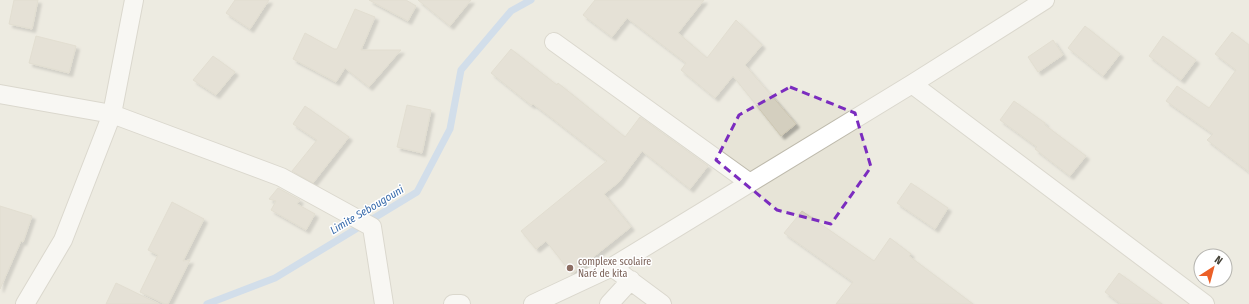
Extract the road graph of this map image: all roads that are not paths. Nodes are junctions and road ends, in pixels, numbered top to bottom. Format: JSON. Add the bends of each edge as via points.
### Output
{"nodes":[{"id":1,"x":134,"y":0,"type":"edge"},
{"id":2,"x":1045,"y":0,"type":"edge"},
{"id":3,"x":554,"y":42,"type":"dead end"},
{"id":4,"x":912,"y":84,"type":"junction"},
{"id":5,"x":0,"y":94,"type":"edge"},
{"id":6,"x":112,"y":114,"type":"junction"},
{"id":7,"x":750,"y":183,"type":"junction"},
{"id":8,"x":612,"y":267,"type":"junction"},
{"id":9,"x":631,"y":280,"type":"junction"},
{"id":10,"x":25,"y":304,"type":"edge"},
{"id":11,"x":384,"y":304,"type":"edge"},
{"id":12,"x":453,"y":304,"type":"edge"},
{"id":13,"x":461,"y":304,"type":"edge"},
{"id":14,"x":533,"y":304,"type":"edge"},
{"id":15,"x":610,"y":304,"type":"edge"},
{"id":16,"x":662,"y":304,"type":"edge"},
{"id":17,"x":1205,"y":304,"type":"edge"}],
"edges":[{"from":1,"to":6,"type":"street"},
{"from":2,"to":4,"type":"street"},
{"from":3,"to":7,"type":"street"},
{"from":4,"to":7,"type":"street"},
{"from":4,"to":17,"type":"street"},
{"from":5,"to":6,"type":"street"},
{"from":6,"to":10,"type":"street","via":[[63,240]]},
{"from":6,"to":11,"type":"street","via":[[281,177],[372,227]]},
{"from":7,"to":8,"type":"street"},
{"from":8,"to":9,"type":"street"},
{"from":8,"to":14,"type":"street"},
{"from":9,"to":15,"type":"street"},
{"from":9,"to":16,"type":"street"},
{"from":12,"to":13,"type":"street"}]}
